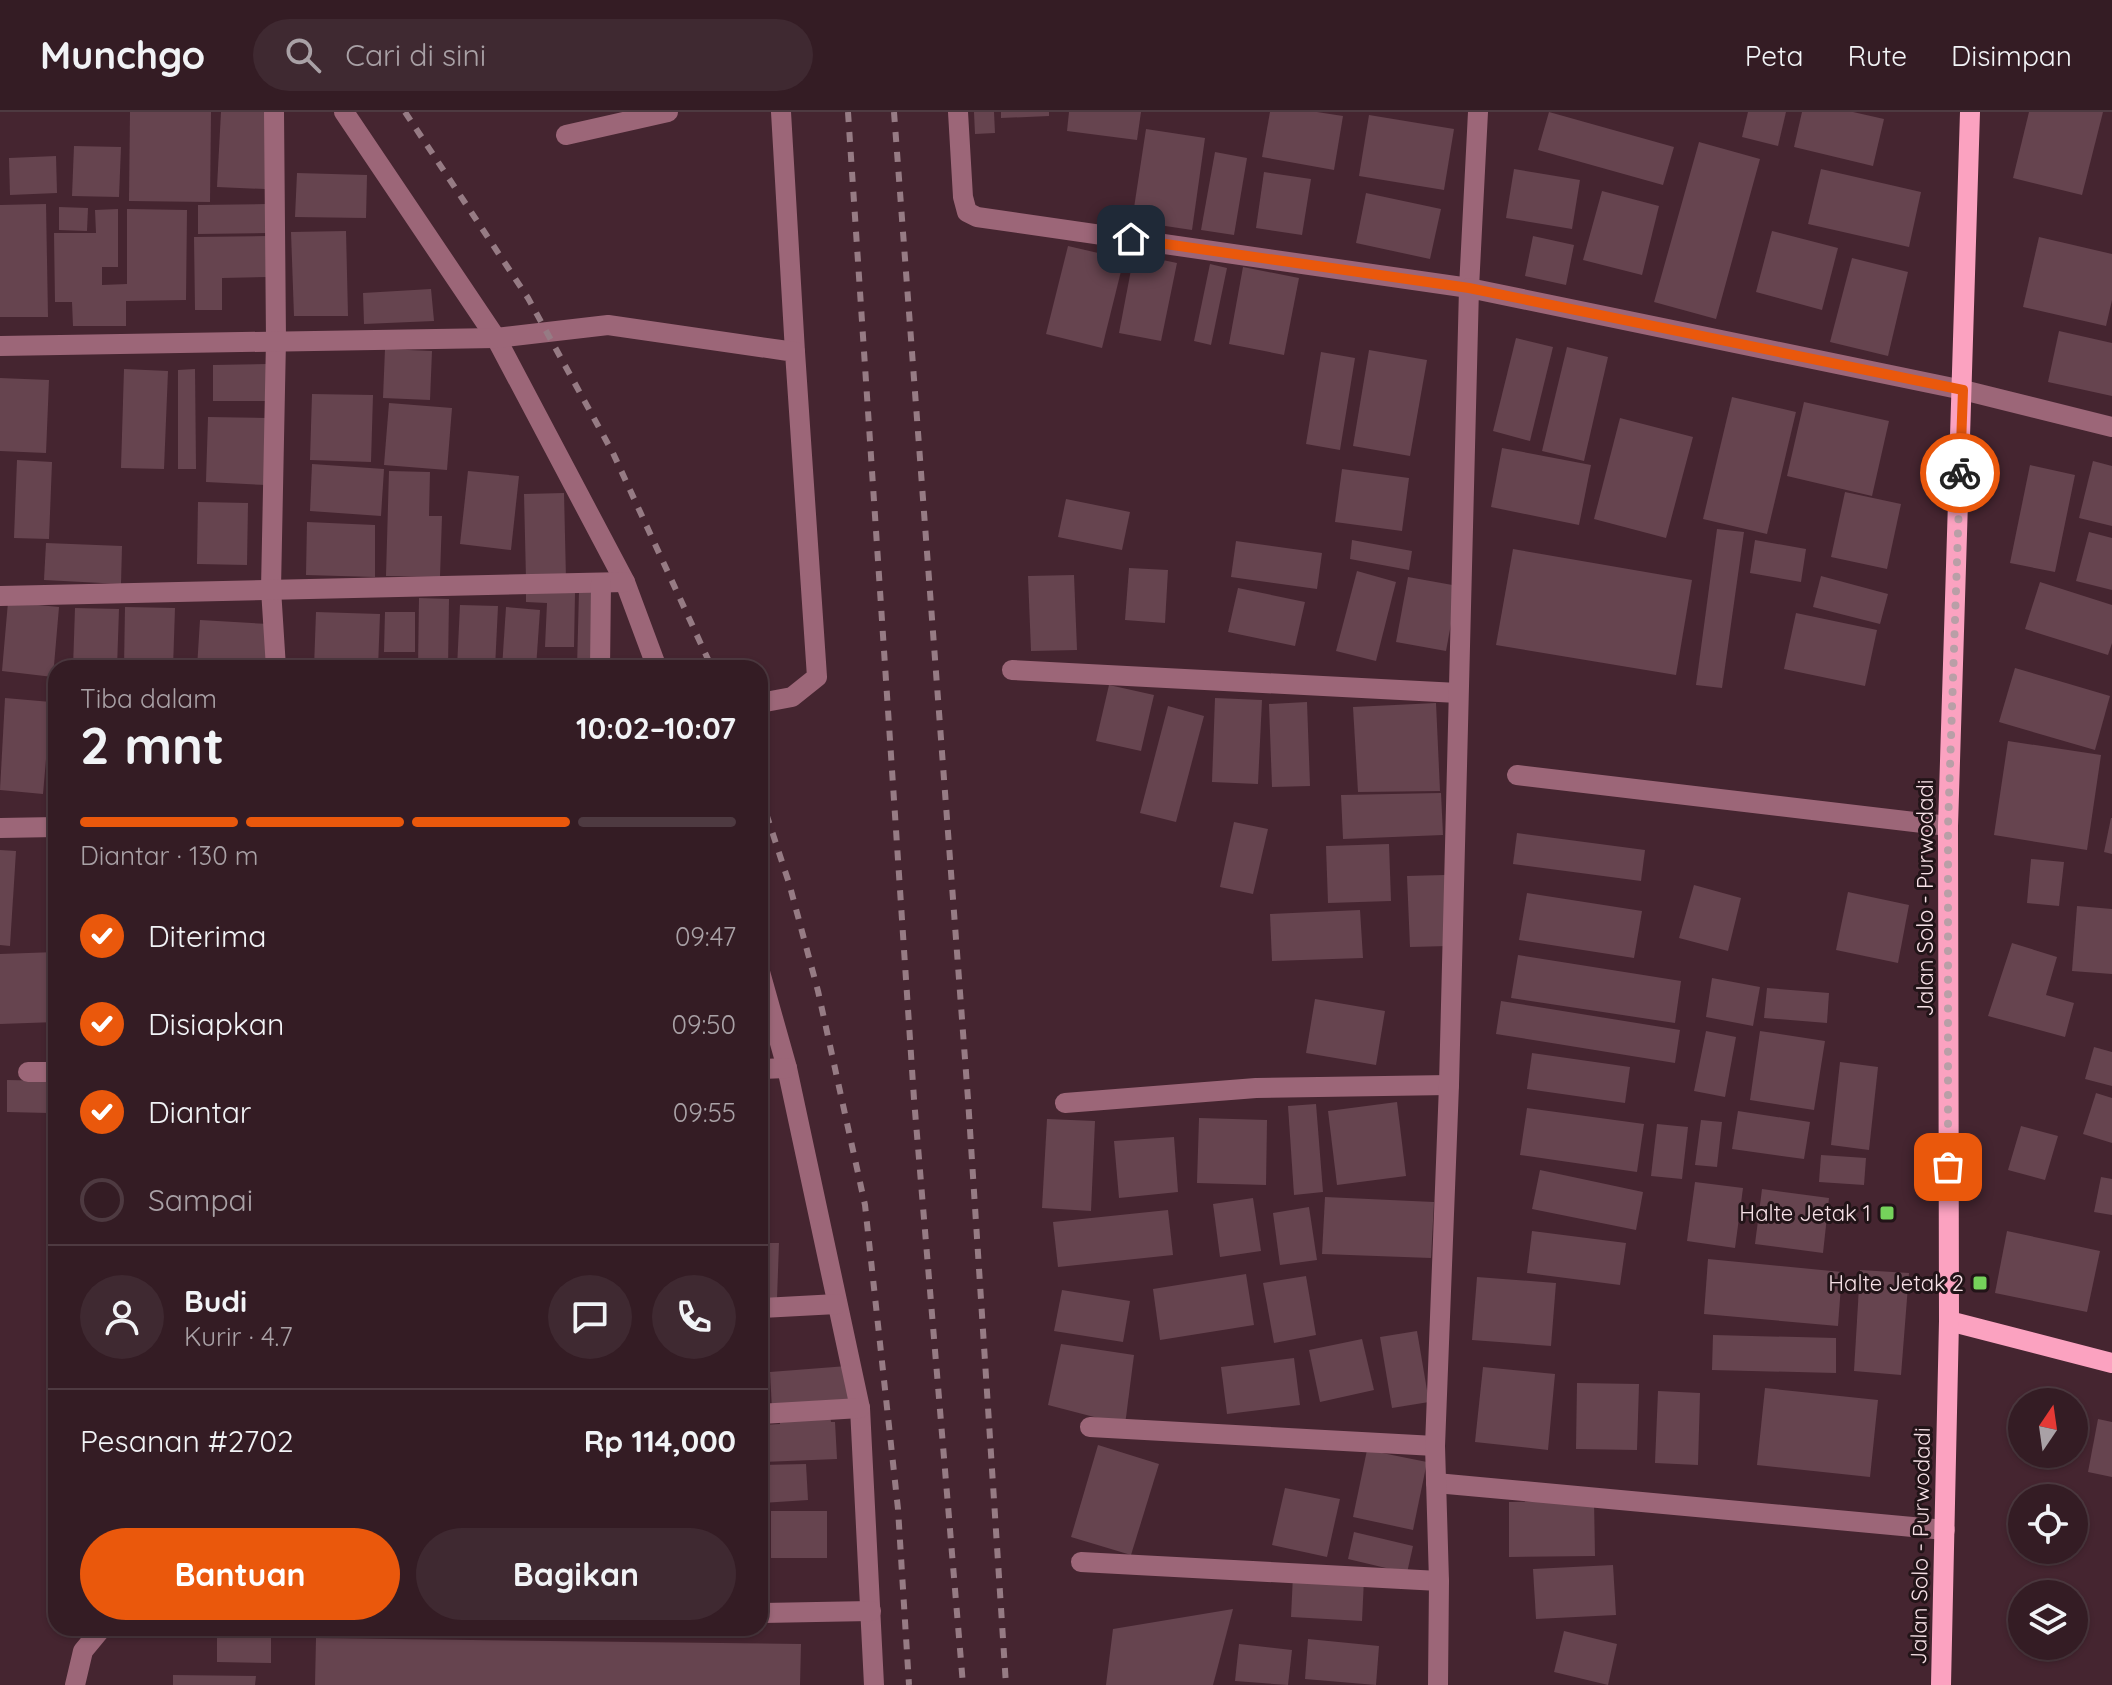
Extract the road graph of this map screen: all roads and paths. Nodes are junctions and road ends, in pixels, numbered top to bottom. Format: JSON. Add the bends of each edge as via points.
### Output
{"nodes":[{"id":1,"x":274,"y":112,"type":"edge"},
{"id":2,"x":344,"y":112,"type":"edge"},
{"id":3,"x":668,"y":112,"type":"edge"},
{"id":4,"x":781,"y":112,"type":"edge"},
{"id":5,"x":958,"y":112,"type":"edge"},
{"id":6,"x":1478,"y":112,"type":"edge"},
{"id":7,"x":1970,"y":112,"type":"edge"},
{"id":8,"x":566,"y":135,"type":"dead end"},
{"id":9,"x":1469,"y":288,"type":"junction"},
{"id":10,"x":496,"y":338,"type":"junction"},
{"id":11,"x":276,"y":340,"type":"junction"},
{"id":12,"x":0,"y":346,"type":"edge"},
{"id":13,"x":795,"y":352,"type":"junction"},
{"id":14,"x":1963,"y":390,"type":"junction"},
{"id":15,"x":2112,"y":427,"type":"edge"},
{"id":16,"x":625,"y":582,"type":"junction"},
{"id":17,"x":601,"y":583,"type":"junction"},
{"id":18,"x":271,"y":589,"type":"junction"},
{"id":19,"x":0,"y":596,"type":"edge"},
{"id":20,"x":275,"y":660,"type":"edge"},
{"id":21,"x":600,"y":660,"type":"edge"},
{"id":22,"x":654,"y":660,"type":"edge"},
{"id":23,"x":1012,"y":670,"type":"dead end"},
{"id":24,"x":1458,"y":693,"type":"junction"},
{"id":25,"x":768,"y":702,"type":"edge"},
{"id":26,"x":1517,"y":775,"type":"dead end"},
{"id":27,"x":1948,"y":826,"type":"junction"},
{"id":28,"x":48,"y":827,"type":"edge"},
{"id":29,"x":0,"y":828,"type":"edge"},
{"id":30,"x":768,"y":1000,"type":"edge"},
{"id":31,"x":787,"y":1068,"type":"junction"},
{"id":32,"x":768,"y":1069,"type":"edge"},
{"id":33,"x":28,"y":1072,"type":"dead end"},
{"id":34,"x":48,"y":1072,"type":"edge"},
{"id":35,"x":1449,"y":1085,"type":"junction"},
{"id":36,"x":1065,"y":1103,"type":"dead end"},
{"id":37,"x":837,"y":1304,"type":"junction"},
{"id":38,"x":768,"y":1308,"type":"edge"},
{"id":39,"x":1949,"y":1321,"type":"junction"},
{"id":40,"x":2112,"y":1363,"type":"edge"},
{"id":41,"x":860,"y":1408,"type":"junction"},
{"id":42,"x":768,"y":1414,"type":"edge"},
{"id":43,"x":1090,"y":1427,"type":"dead end"},
{"id":44,"x":1435,"y":1446,"type":"junction"},
{"id":45,"x":1436,"y":1483,"type":"junction"},
{"id":46,"x":1945,"y":1530,"type":"junction"},
{"id":47,"x":1081,"y":1562,"type":"dead end"},
{"id":48,"x":1439,"y":1581,"type":"junction"},
{"id":49,"x":871,"y":1611,"type":"junction"},
{"id":50,"x":768,"y":1613,"type":"edge"},
{"id":51,"x":95,"y":1636,"type":"edge"},
{"id":52,"x":75,"y":1685,"type":"edge"},
{"id":53,"x":874,"y":1685,"type":"edge"},
{"id":54,"x":1438,"y":1685,"type":"edge"},
{"id":55,"x":1941,"y":1685,"type":"edge"}],
"edges":[{"from":1,"to":11,"type":"street"},
{"from":2,"to":10,"type":"street"},
{"from":3,"to":8,"type":"street"},
{"from":4,"to":13,"type":"street"},
{"from":5,"to":9,"type":"street","via":[[963,197],[967,212],[977,217]]},
{"from":6,"to":9,"type":"street"},
{"from":7,"to":14,"type":"main road","name":"Jalan Solo - Purwodadi"},
{"from":9,"to":14,"type":"street"},
{"from":9,"to":24,"type":"street"},
{"from":10,"to":11,"type":"street"},
{"from":10,"to":13,"type":"street","via":[[608,325]]},
{"from":10,"to":16,"type":"street"},
{"from":11,"to":12,"type":"street"},
{"from":11,"to":18,"type":"street"},
{"from":13,"to":25,"type":"street","via":[[817,677],[792,697]]},
{"from":14,"to":15,"type":"street"},
{"from":14,"to":27,"type":"main road","name":"Jalan Solo - Purwodadi"},
{"from":16,"to":17,"type":"street"},
{"from":16,"to":22,"type":"street"},
{"from":17,"to":18,"type":"street"},
{"from":17,"to":21,"type":"street"},
{"from":18,"to":19,"type":"street"},
{"from":18,"to":20,"type":"street"},
{"from":23,"to":24,"type":"street"},
{"from":24,"to":35,"type":"street"},
{"from":26,"to":27,"type":"street"},
{"from":27,"to":39,"type":"main road","name":"Jalan Solo - Purwodadi"},
{"from":28,"to":29,"type":"street"},
{"from":30,"to":31,"type":"street"},
{"from":31,"to":32,"type":"street"},
{"from":31,"to":37,"type":"street"},
{"from":33,"to":34,"type":"street"},
{"from":35,"to":36,"type":"street","via":[[1256,1088]]},
{"from":35,"to":44,"type":"street"},
{"from":37,"to":38,"type":"street"},
{"from":37,"to":41,"type":"street"},
{"from":39,"to":40,"type":"main road"},
{"from":39,"to":46,"type":"main road","name":"Jalan Solo - Purwodadi"},
{"from":41,"to":42,"type":"street"},
{"from":41,"to":49,"type":"street"},
{"from":43,"to":44,"type":"street"},
{"from":44,"to":45,"type":"street"},
{"from":45,"to":46,"type":"street"},
{"from":45,"to":48,"type":"street"},
{"from":46,"to":55,"type":"main road","name":"Jalan Solo - Purwodadi"},
{"from":47,"to":48,"type":"street"},
{"from":48,"to":54,"type":"street"},
{"from":49,"to":50,"type":"street"},
{"from":49,"to":53,"type":"street"},
{"from":51,"to":52,"type":"street","via":[[83,1651]]}]}
